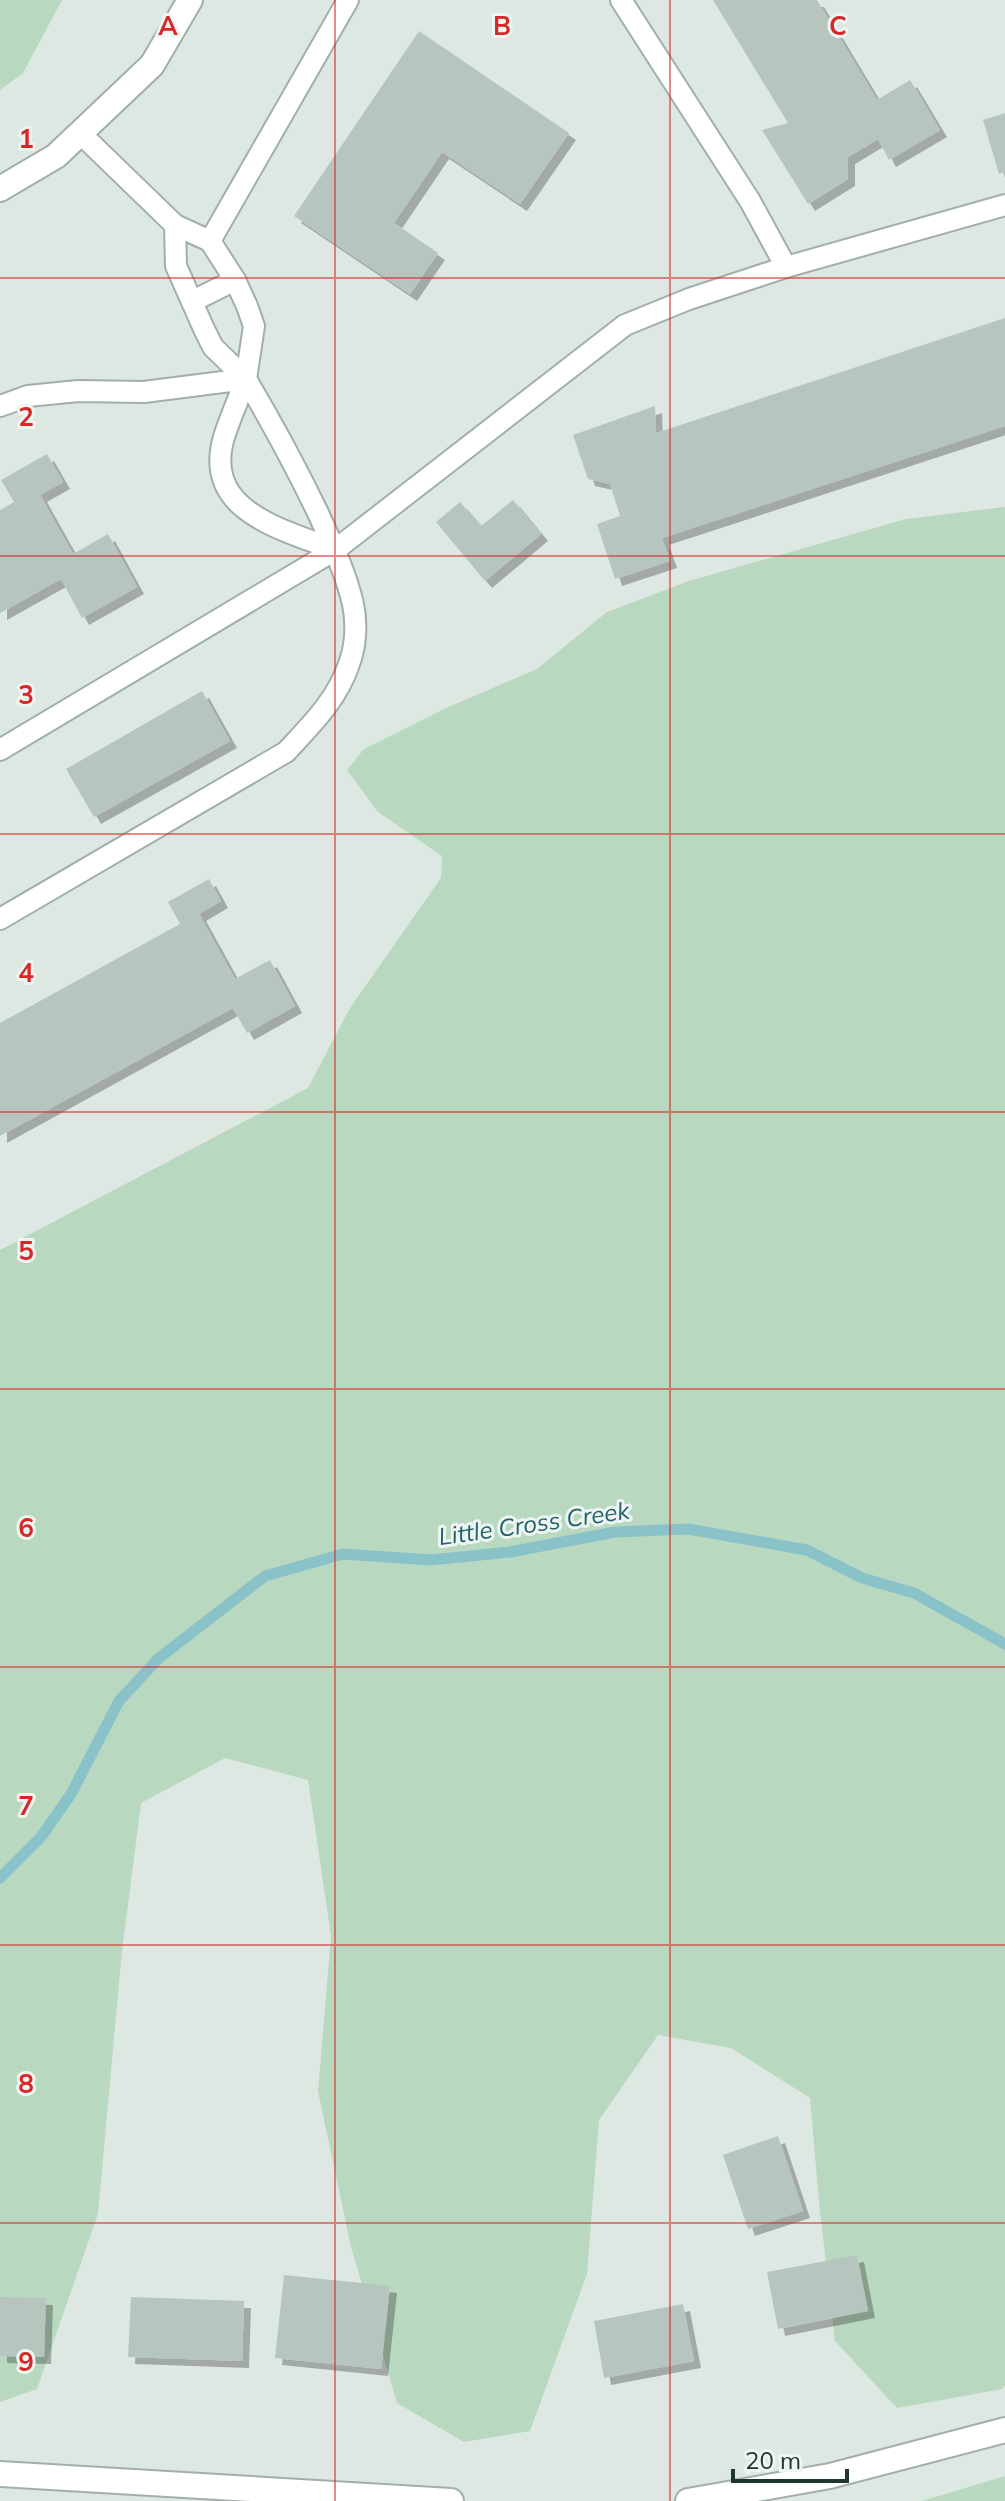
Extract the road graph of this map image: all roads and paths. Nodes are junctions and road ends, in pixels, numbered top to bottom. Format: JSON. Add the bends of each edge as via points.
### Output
{"nodes":[{"id":1,"x":190,"y":0,"type":"edge"},
{"id":2,"x":348,"y":0,"type":"edge"},
{"id":3,"x":621,"y":0,"type":"edge"},
{"id":4,"x":80,"y":133,"type":"junction"},
{"id":5,"x":0,"y":189,"type":"edge"},
{"id":6,"x":1005,"y":205,"type":"edge"},
{"id":7,"x":175,"y":225,"type":"junction"},
{"id":8,"x":210,"y":241,"type":"junction"},
{"id":9,"x":786,"y":267,"type":"junction"},
{"id":10,"x":235,"y":280,"type":"junction"},
{"id":11,"x":193,"y":301,"type":"junction"},
{"id":12,"x":246,"y":379,"type":"junction"},
{"id":13,"x":0,"y":406,"type":"edge"},
{"id":14,"x":335,"y":550,"type":"junction"},
{"id":15,"x":0,"y":750,"type":"edge"},
{"id":16,"x":0,"y":919,"type":"edge"},
{"id":17,"x":1005,"y":2430,"type":"edge"},
{"id":18,"x":0,"y":2474,"type":"edge"},
{"id":19,"x":203,"y":2494,"type":"edge"},
{"id":20,"x":451,"y":2501,"type":"edge"},
{"id":21,"x":688,"y":2501,"type":"edge"}],
"edges":[{"from":1,"to":4,"type":"street","via":[[152,65]]},
{"from":2,"to":8,"type":"lane"},
{"from":3,"to":9,"type":"lane","via":[[750,201]]},
{"from":4,"to":5,"type":"street","via":[[56,156]]},
{"from":4,"to":7,"type":"lane"},
{"from":6,"to":9,"type":"lane"},
{"from":7,"to":8,"type":"lane"},
{"from":7,"to":11,"type":"lane","via":[[176,266]]},
{"from":8,"to":10,"type":"lane"},
{"from":9,"to":14,"type":"lane","via":[[625,325]]},
{"from":10,"to":11,"type":"lane"},
{"from":10,"to":12,"type":"lane","via":[[254,326]]},
{"from":11,"to":12,"type":"lane","via":[[213,347]]},
{"from":12,"to":13,"type":"lane","via":[[144,392],[41,394]]},
{"from":12,"to":14,"type":"lane","via":[[288,451]]},
{"from":12,"to":14,"type":"lane","via":[[223,439],[223,481],[237,502],[260,520]]},
{"from":14,"to":15,"type":"lane"},
{"from":14,"to":16,"type":"lane","via":[[353,605],[355,632],[350,662],[323,712],[286,752]]},
{"from":17,"to":21,"type":"street","via":[[830,2476]]},
{"from":18,"to":19,"type":"street"},
{"from":19,"to":20,"type":"street"}]}
